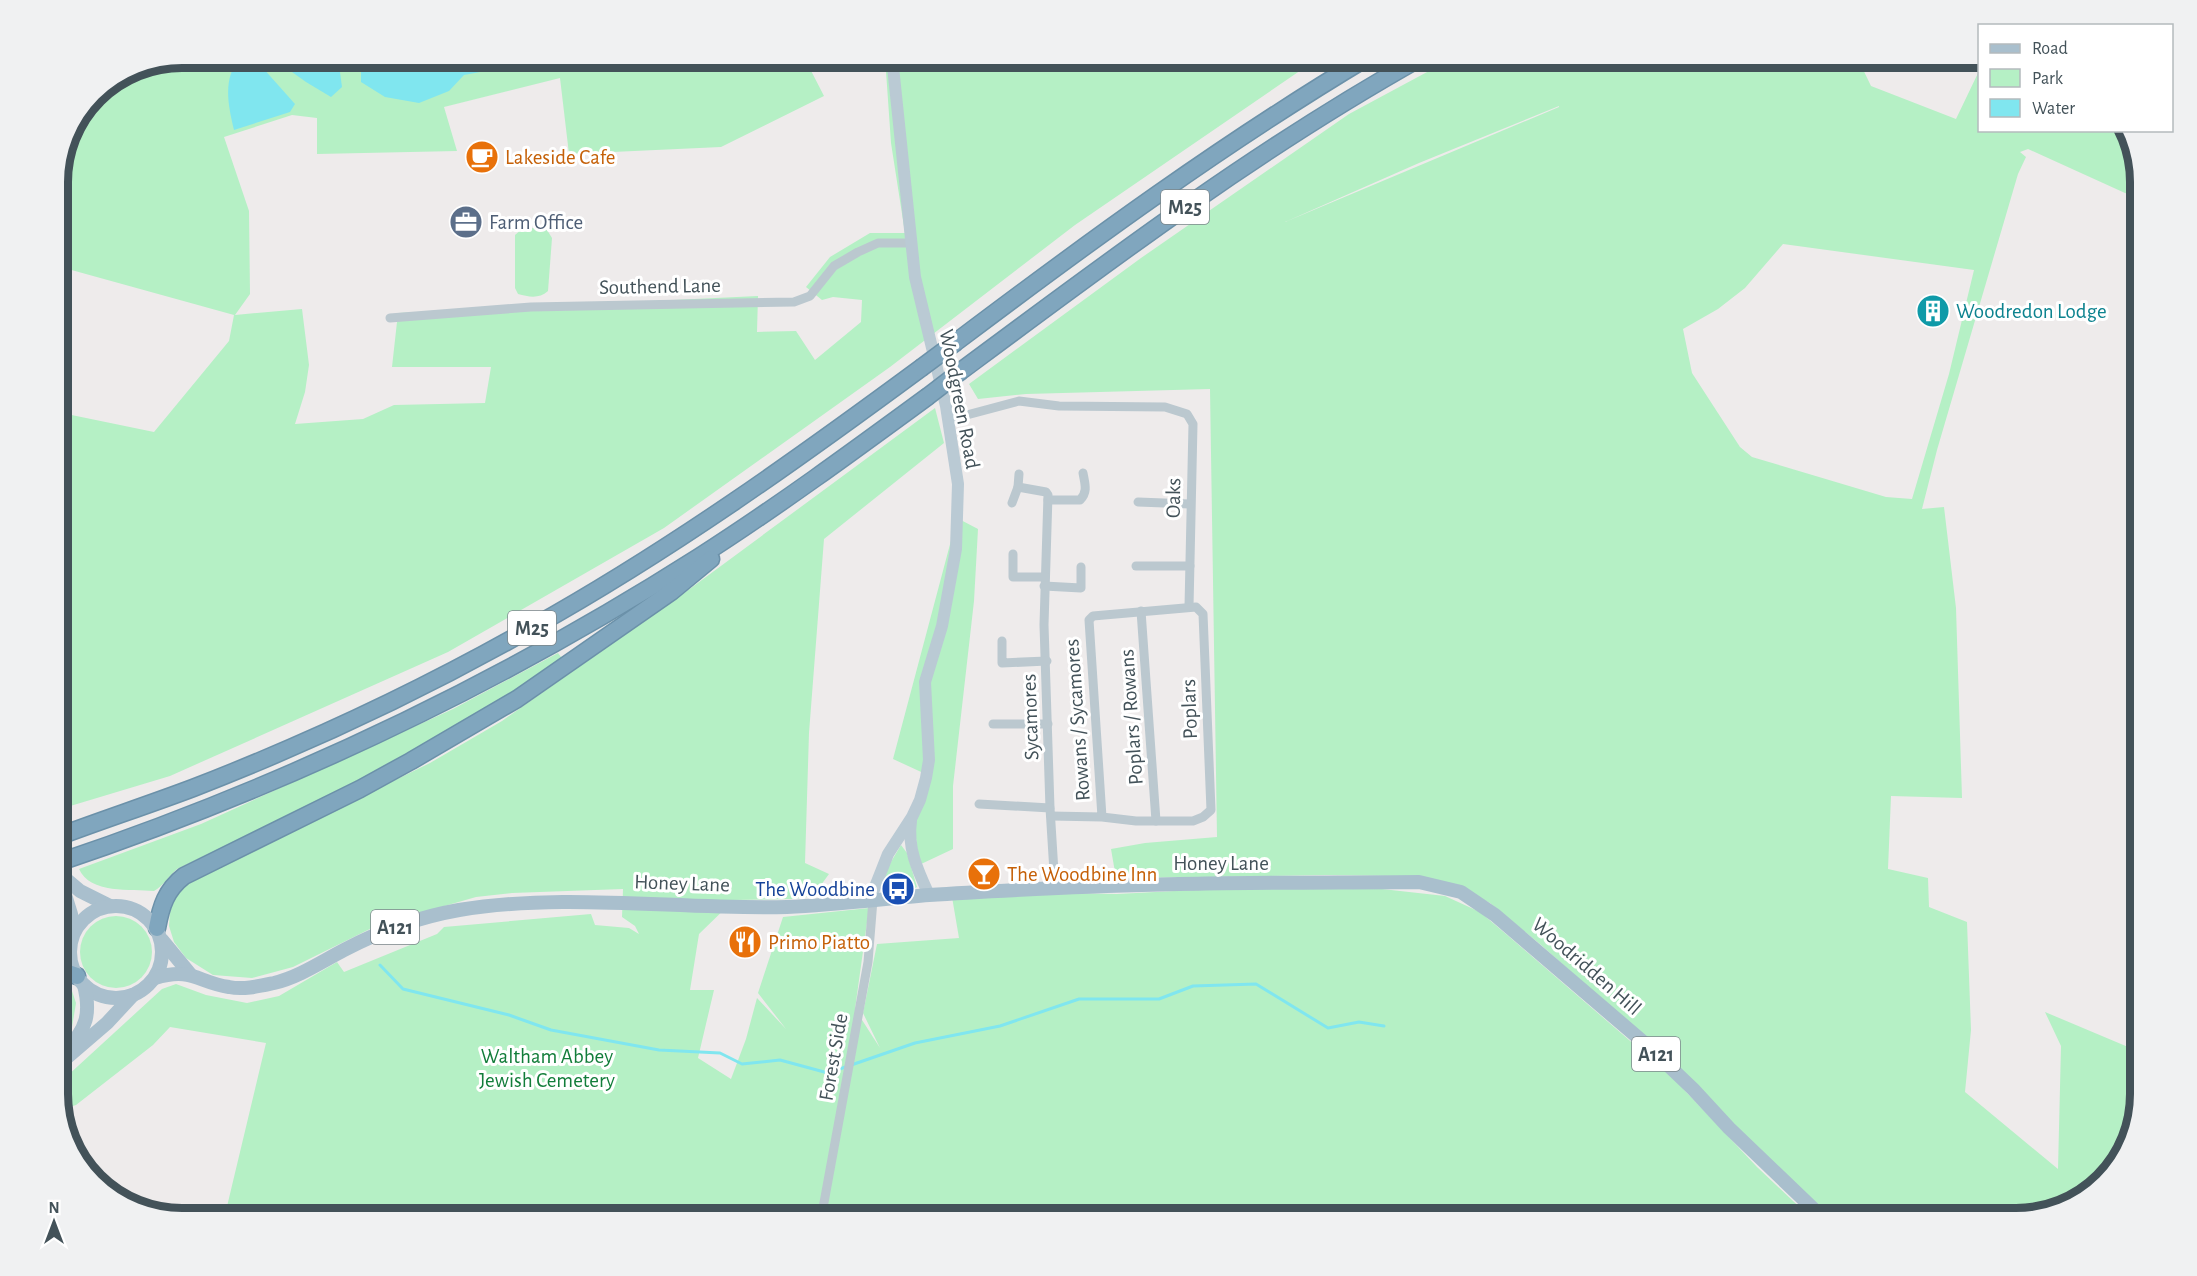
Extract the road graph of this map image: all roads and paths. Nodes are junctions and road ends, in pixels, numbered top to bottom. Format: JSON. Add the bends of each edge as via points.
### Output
{"nodes":[{"id":1,"x":893,"y":68,"type":"edge"},
{"id":2,"x":1350,"y":68,"type":"edge"},
{"id":3,"x":1403,"y":68,"type":"edge"},
{"id":4,"x":911,"y":243,"type":"junction"},
{"id":5,"x":390,"y":318,"type":"dead end"},
{"id":6,"x":948,"y":420,"type":"junction"},
{"id":7,"x":1083,"y":473,"type":"dead end"},
{"id":8,"x":1018,"y":474,"type":"dead end"},
{"id":9,"x":1018,"y":487,"type":"junction"},
{"id":10,"x":1048,"y":500,"type":"junction"},
{"id":11,"x":1137,"y":502,"type":"dead end"},
{"id":12,"x":1012,"y":503,"type":"dead end"},
{"id":13,"x":1190,"y":504,"type":"junction"},
{"id":14,"x":747,"y":525,"type":"junction"},
{"id":15,"x":1013,"y":554,"type":"dead end"},
{"id":16,"x":1136,"y":566,"type":"dead end"},
{"id":17,"x":1190,"y":566,"type":"junction"},
{"id":18,"x":1081,"y":567,"type":"dead end"},
{"id":19,"x":1044,"y":581,"type":"junction"},
{"id":20,"x":1189,"y":607,"type":"junction"},
{"id":21,"x":1141,"y":611,"type":"junction"},
{"id":22,"x":1002,"y":641,"type":"dead end"},
{"id":23,"x":1047,"y":661,"type":"junction"},
{"id":24,"x":993,"y":724,"type":"dead end"},
{"id":25,"x":1048,"y":724,"type":"junction"},
{"id":26,"x":979,"y":804,"type":"dead end"},
{"id":27,"x":1050,"y":812,"type":"junction"},
{"id":28,"x":912,"y":817,"type":"junction"},
{"id":29,"x":1102,"y":817,"type":"junction"},
{"id":30,"x":105,"y":820,"type":"junction"},
{"id":31,"x":1156,"y":821,"type":"junction"},
{"id":32,"x":68,"y":823,"type":"edge"},
{"id":33,"x":68,"y":833,"type":"edge"},
{"id":34,"x":68,"y":864,"type":"edge"},
{"id":35,"x":68,"y":879,"type":"edge"},
{"id":36,"x":1442,"y":886,"type":"joint"},
{"id":37,"x":1055,"y":888,"type":"junction"},
{"id":38,"x":929,"y":895,"type":"junction"},
{"id":39,"x":873,"y":900,"type":"junction"},
{"id":40,"x":68,"y":904,"type":"edge"},
{"id":41,"x":110,"y":906,"type":"junction"},
{"id":42,"x":74,"y":933,"type":"junction"},
{"id":43,"x":159,"y":934,"type":"junction"},
{"id":44,"x":68,"y":974,"type":"edge"},
{"id":45,"x":190,"y":974,"type":"junction"},
{"id":46,"x":155,"y":978,"type":"junction"},
{"id":47,"x":81,"y":981,"type":"junction"},
{"id":48,"x":133,"y":995,"type":"junction"},
{"id":49,"x":68,"y":1047,"type":"edge"},
{"id":50,"x":68,"y":1057,"type":"edge"},
{"id":51,"x":823,"y":1208,"type":"edge"},
{"id":52,"x":1813,"y":1208,"type":"edge"}],
"edges":[{"from":1,"to":4,"type":"street","name":"Woodgreen Road"},
{"from":2,"to":30,"type":"highway","number":"M25","bridge":true,"via":[[1196,166],[921,368],[716,514],[624,574],[437,678],[291,747]]},
{"from":3,"to":14,"type":"highway","number":"M25","bridge":true,"via":[[1322,116],[1138,240]]},
{"from":4,"to":5,"type":"street","name":"Southend Lane","via":[[878,243],[858,252],[834,266],[810,296],[794,302],[531,307]]},
{"from":4,"to":6,"type":"street","name":"Woodgreen Road"},
{"from":6,"to":13,"type":"street","name":"Oaks","via":[[1019,401],[1059,406],[1165,407],[1186,414],[1193,424]]},
{"from":6,"to":28,"type":"street","name":"Woodgreen Road","via":[[958,484],[956,549],[942,626],[925,682],[929,760]]},
{"from":7,"to":10,"type":"street","via":[[1086,488],[1080,500]]},
{"from":8,"to":9,"type":"street"},
{"from":9,"to":10,"type":"street","via":[[1046,492]]},
{"from":9,"to":12,"type":"street"},
{"from":10,"to":19,"type":"street","name":"Sycamores"},
{"from":11,"to":13,"type":"street"},
{"from":13,"to":17,"type":"street","name":"Oaks"},
{"from":14,"to":34,"type":"highway","number":"M25","via":[[604,615],[450,699],[267,784],[94,850]]},
{"from":14,"to":43,"type":"highway","number":"M25","via":[[671,592],[517,699],[360,789],[184,876],[166,896]]},
{"from":15,"to":19,"type":"street","via":[[1012,577]]},
{"from":16,"to":17,"type":"street"},
{"from":17,"to":20,"type":"street","name":"Oaks"},
{"from":18,"to":19,"type":"street","via":[[1081,588]]},
{"from":19,"to":23,"type":"street","name":"Sycamores"},
{"from":20,"to":21,"type":"street"},
{"from":20,"to":31,"type":"street","name":"Poplars","via":[[1196,607],[1203,615],[1211,810],[1193,821]]},
{"from":21,"to":29,"type":"street","name":"Rowans / Sycamores","via":[[1093,616],[1089,620]]},
{"from":21,"to":31,"type":"street","name":"Poplars / Rowans"},
{"from":22,"to":23,"type":"street","via":[[1002,663]]},
{"from":23,"to":25,"type":"street","name":"Sycamores"},
{"from":24,"to":25,"type":"street"},
{"from":25,"to":27,"type":"street","name":"Sycamores"},
{"from":26,"to":27,"type":"street"},
{"from":27,"to":29,"type":"street"},
{"from":27,"to":37,"type":"street","name":"Sycamores"},
{"from":28,"to":38,"type":"street","name":"Woodgreen Road","via":[[910,843],[914,862]]},
{"from":28,"to":39,"type":"street","name":"Woodgreen Road","via":[[888,854]]},
{"from":29,"to":31,"type":"street"},
{"from":30,"to":32,"type":"highway","number":"M25"},
{"from":30,"to":33,"type":"highway","number":"M25"},
{"from":35,"to":41,"type":"main road","via":[[80,891]]},
{"from":36,"to":37,"type":"main road","name":"Honey Lane","number":"A121","via":[[1419,882]]},
{"from":36,"to":52,"type":"main road","name":"Woodridden Hill","number":"A121","via":[[1461,892],[1495,915],[1604,1007],[1694,1089]]},
{"from":37,"to":38,"type":"main road","name":"Honey Lane","number":"A121"},
{"from":38,"to":39,"type":"main road","name":"Honey Lane","number":"A121"},
{"from":39,"to":45,"type":"main road","name":"Honey Lane","number":"A121","via":[[767,907],[555,901],[500,905],[402,924],[277,982],[230,988]]},
{"from":39,"to":51,"type":"street","name":"Forest Side","via":[[868,962]]},
{"from":40,"to":42,"type":"main road"},
{"from":41,"to":42,"type":"main road","via":[[89,914]]},
{"from":41,"to":43,"type":"main road","via":[[121,905],[146,915]]},
{"from":42,"to":47,"type":"main road","via":[[70,957]]},
{"from":43,"to":45,"type":"main road"},
{"from":43,"to":46,"type":"main road","via":[[162,962]]},
{"from":44,"to":47,"type":"highway"},
{"from":45,"to":46,"type":"main road","name":"Honey Lane","number":"A121"},
{"from":46,"to":48,"type":"main road"},
{"from":47,"to":48,"type":"main road","via":[[106,997]]},
{"from":47,"to":49,"type":"main road","via":[[89,1003],[87,1020]]},
{"from":48,"to":50,"type":"main road"}]}
